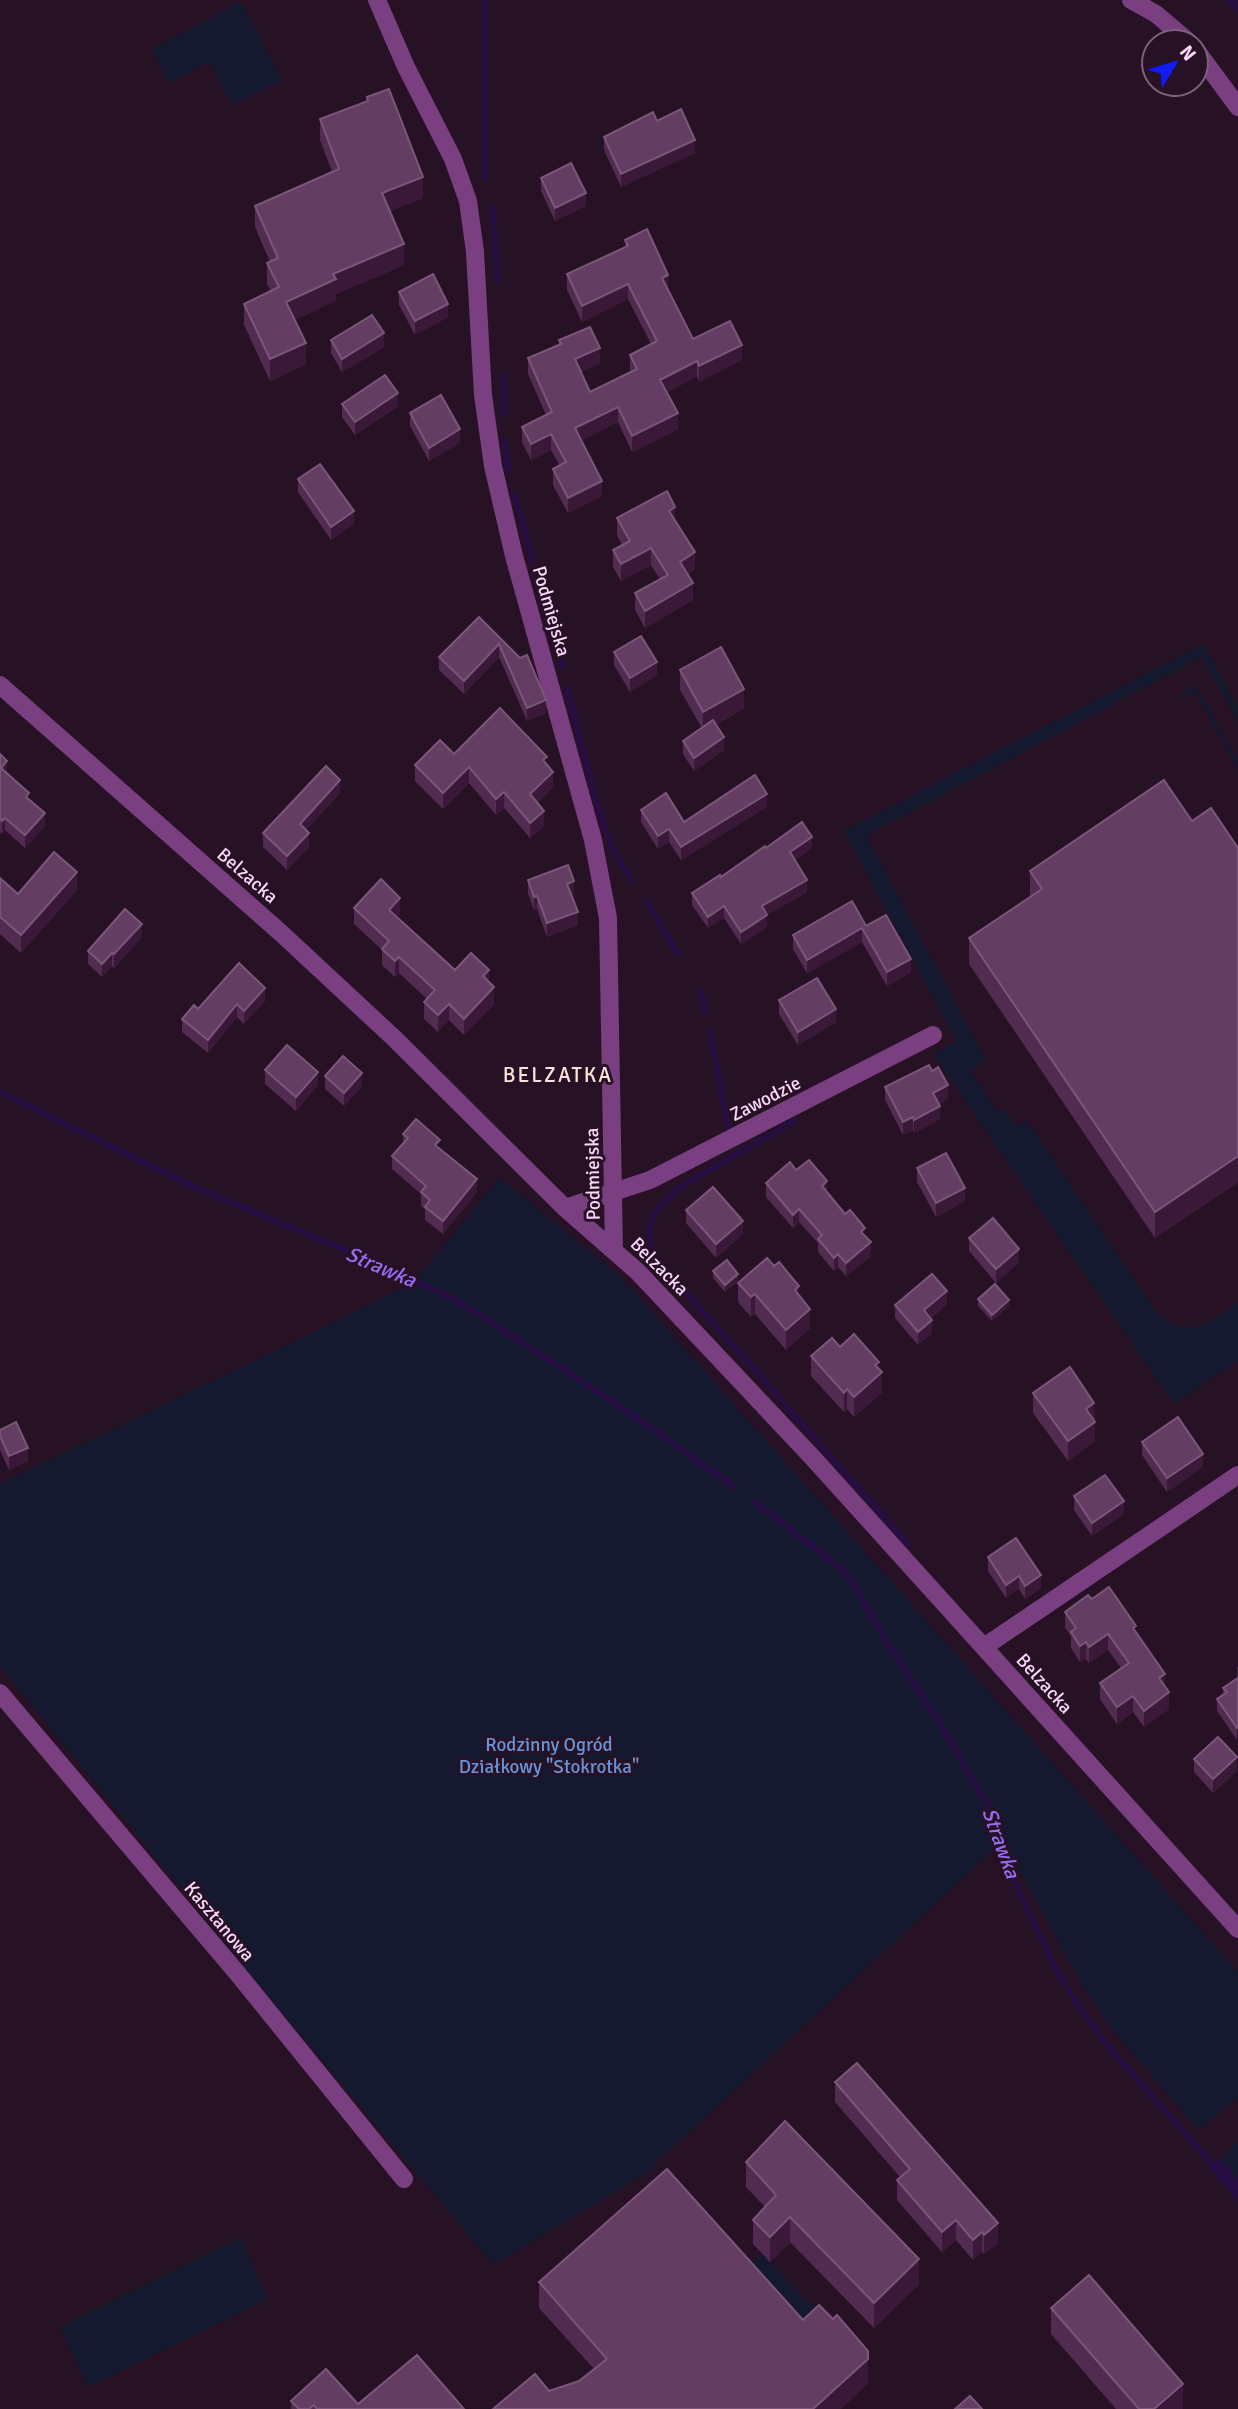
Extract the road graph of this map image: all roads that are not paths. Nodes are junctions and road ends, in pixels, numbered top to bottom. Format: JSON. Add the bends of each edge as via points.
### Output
{"nodes":[{"id":1,"x":377,"y":0,"type":"edge"},
{"id":2,"x":1131,"y":0,"type":"edge"},
{"id":3,"x":1172,"y":28,"type":"edge"},
{"id":4,"x":1210,"y":69,"type":"edge"},
{"id":5,"x":1238,"y":107,"type":"edge"},
{"id":6,"x":0,"y":685,"type":"edge"},
{"id":7,"x":933,"y":1035,"type":"dead end"},
{"id":8,"x":614,"y":1193,"type":"junction"},
{"id":9,"x":565,"y":1208,"type":"junction"},
{"id":10,"x":614,"y":1250,"type":"junction"},
{"id":11,"x":1238,"y":1475,"type":"edge"},
{"id":12,"x":984,"y":1647,"type":"junction"},
{"id":13,"x":0,"y":1693,"type":"edge"},
{"id":14,"x":1238,"y":1929,"type":"edge"},
{"id":15,"x":404,"y":2179,"type":"dead end"}],
"edges":[{"from":1,"to":8,"type":"street","name":"Podmiejska","via":[[453,159],[468,201],[493,466],[602,879],[608,930]]},
{"from":2,"to":3,"type":"street"},
{"from":4,"to":5,"type":"street"},
{"from":6,"to":9,"type":"street","name":"Belzacka","via":[[300,951]]},
{"from":7,"to":8,"type":"street","name":"Zawodzie","via":[[650,1180]]},
{"from":8,"to":9,"type":"street","name":"Zawodzie"},
{"from":8,"to":10,"type":"street","name":"Podmiejska"},
{"from":9,"to":10,"type":"street","name":"Belzacka"},
{"from":10,"to":12,"type":"street","name":"Belzacka","via":[[813,1458]]},
{"from":11,"to":12,"type":"street"},
{"from":12,"to":14,"type":"street","name":"Belzacka"},
{"from":13,"to":15,"type":"street","name":"Kasztanowa"}]}
